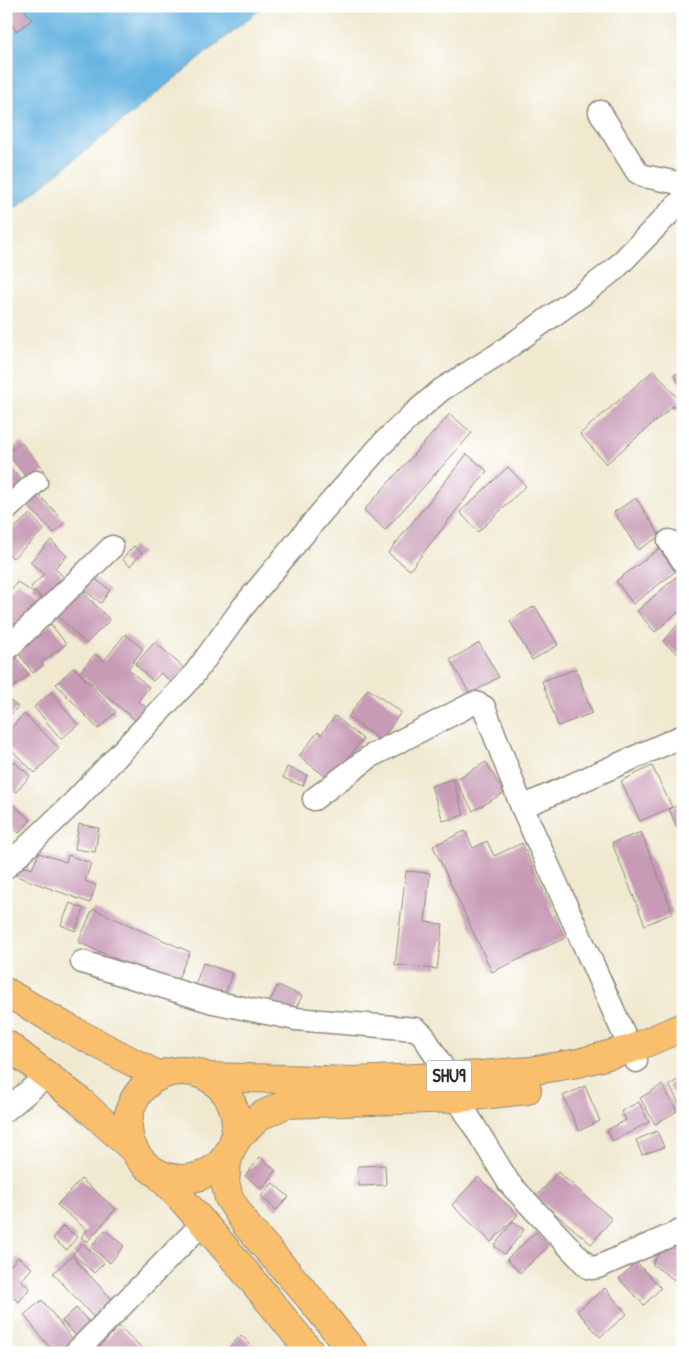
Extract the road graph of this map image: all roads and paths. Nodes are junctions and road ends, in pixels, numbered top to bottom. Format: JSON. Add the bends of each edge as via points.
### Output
{"nodes":[{"id":1,"x":600,"y":112,"type":"dead end"},
{"id":2,"x":683,"y":184,"type":"edge"},
{"id":3,"x":683,"y":199,"type":"edge"},
{"id":4,"x":36,"y":482,"type":"dead end"},
{"id":5,"x":6,"y":510,"type":"edge"},
{"id":6,"x":670,"y":541,"type":"dead end"},
{"id":7,"x":112,"y":547,"type":"dead end"},
{"id":8,"x":683,"y":561,"type":"edge"},
{"id":9,"x":6,"y":650,"type":"edge"},
{"id":10,"x":683,"y":736,"type":"edge"},
{"id":11,"x":314,"y":798,"type":"dead end"},
{"id":12,"x":522,"y":807,"type":"junction"},
{"id":13,"x":6,"y":867,"type":"edge"},
{"id":14,"x":82,"y":962,"type":"dead end"},
{"id":15,"x":6,"y":992,"type":"edge"},
{"id":16,"x":683,"y":1027,"type":"edge"},
{"id":17,"x":683,"y":1041,"type":"edge"},
{"id":18,"x":6,"y":1044,"type":"edge"},
{"id":19,"x":634,"y":1055,"type":"junction"},
{"id":20,"x":48,"y":1076,"type":"junction"},
{"id":21,"x":159,"y":1076,"type":"junction"},
{"id":22,"x":208,"y":1077,"type":"junction"},
{"id":23,"x":453,"y":1087,"type":"junction"},
{"id":24,"x":6,"y":1110,"type":"edge"},
{"id":25,"x":133,"y":1149,"type":"junction"},
{"id":26,"x":231,"y":1149,"type":"junction"},
{"id":27,"x":157,"y":1173,"type":"junction"},
{"id":28,"x":203,"y":1222,"type":"junction"},
{"id":29,"x":683,"y":1230,"type":"edge"},
{"id":30,"x":75,"y":1353,"type":"edge"},
{"id":31,"x":311,"y":1353,"type":"edge"},
{"id":32,"x":354,"y":1353,"type":"edge"}],
"edges":[{"from":1,"to":2,"type":"street","via":[[637,172]]},
{"from":3,"to":13,"type":"street","via":[[615,270],[441,390],[411,416],[314,521],[243,607],[192,677],[72,804]]},
{"from":4,"to":5,"type":"street"},
{"from":6,"to":8,"type":"street"},
{"from":7,"to":9,"type":"street"},
{"from":10,"to":12,"type":"street"},
{"from":11,"to":12,"type":"street","via":[[371,756],[476,703],[486,710]]},
{"from":12,"to":19,"type":"street"},
{"from":14,"to":23,"type":"street","via":[[213,1002],[296,1019],[416,1029],[423,1035]]},
{"from":15,"to":21,"type":"main road"},
{"from":16,"to":19,"type":"main road","number":"SHU9"},
{"from":17,"to":19,"type":"main road","number":"SHU9"},
{"from":18,"to":20,"type":"main road","number":"SHU9"},
{"from":19,"to":23,"type":"main road","number":"SHU9"},
{"from":20,"to":24,"type":"street"},
{"from":20,"to":25,"type":"main road","number":"SHU9"},
{"from":21,"to":22,"type":"main road","number":"SHU9","via":[[175,1071]]},
{"from":21,"to":25,"type":"main road","via":[[145,1086],[129,1116]]},
{"from":22,"to":23,"type":"main road","number":"SHU9"},
{"from":22,"to":26,"type":"main road","number":"SHU9","via":[[231,1100],[236,1116],[236,1133]]},
{"from":23,"to":26,"type":"main road","number":"SHU9","via":[[286,1104],[260,1116],[239,1136]]},
{"from":23,"to":29,"type":"street","via":[[509,1183],[588,1266],[598,1267]]},
{"from":25,"to":27,"type":"main road","number":"SHU9"},
{"from":26,"to":27,"type":"main road","number":"SHU9","via":[[207,1173],[190,1179]]},
{"from":26,"to":32,"type":"main road","number":"SHU9","via":[[226,1162],[225,1182],[229,1198],[247,1226]]},
{"from":27,"to":28,"type":"main road","number":"SHU9"},
{"from":28,"to":30,"type":"street"},
{"from":28,"to":31,"type":"main road","number":"SHU9"}]}
